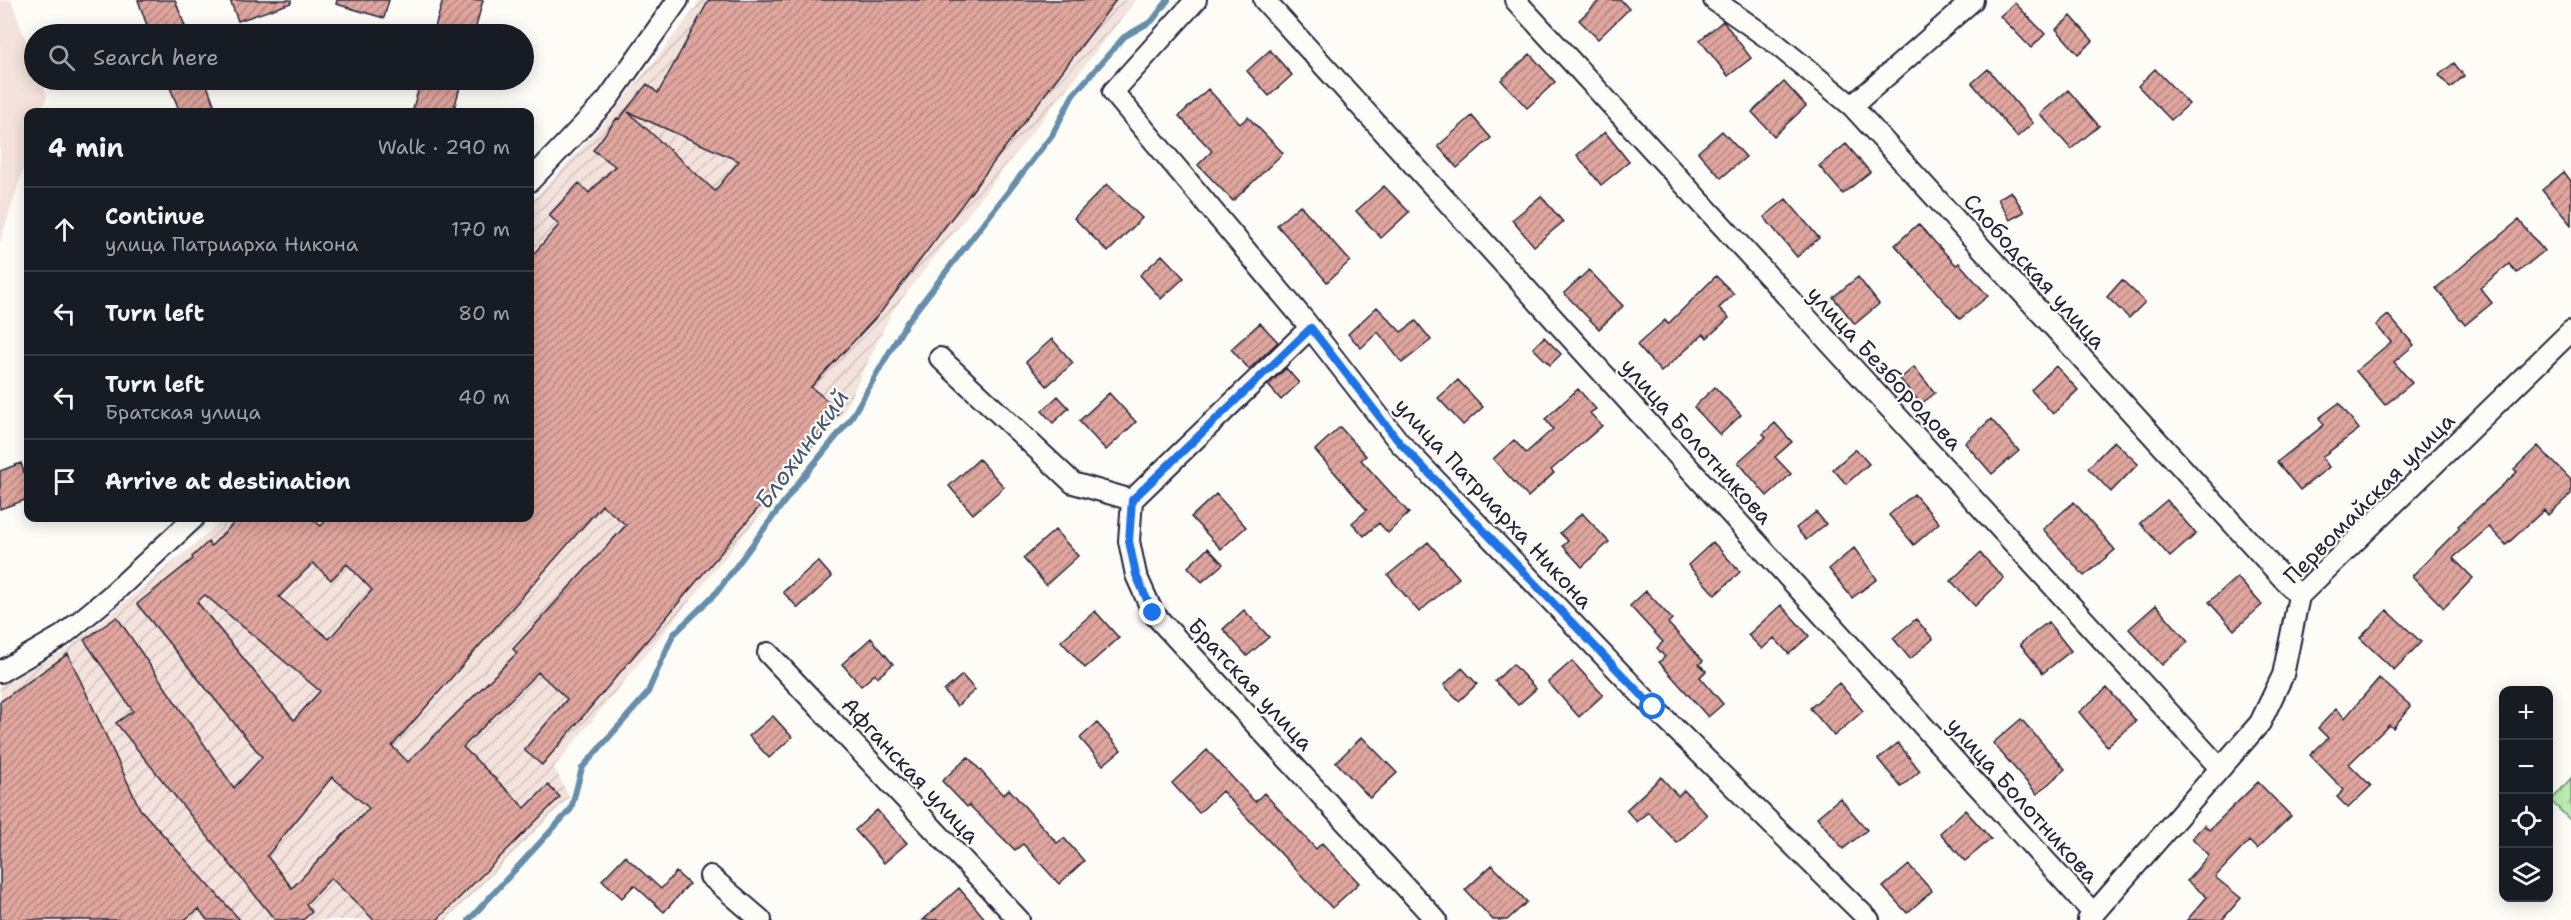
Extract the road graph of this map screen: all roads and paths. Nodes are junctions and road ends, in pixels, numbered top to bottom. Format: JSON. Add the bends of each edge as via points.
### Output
{"nodes":[{"id":1,"x":678,"y":0,"type":"edge"},
{"id":2,"x":1196,"y":0,"type":"edge"},
{"id":3,"x":1263,"y":0,"type":"edge"},
{"id":4,"x":1515,"y":0,"type":"edge"},
{"id":5,"x":1714,"y":0,"type":"edge"},
{"id":6,"x":1973,"y":0,"type":"edge"},
{"id":7,"x":1852,"y":106,"type":"junction"},
{"id":8,"x":534,"y":177,"type":"edge"},
{"id":9,"x":1311,"y":328,"type":"junction"},
{"id":10,"x":2571,"y":331,"type":"edge"},
{"id":11,"x":940,"y":358,"type":"dead end"},
{"id":12,"x":1132,"y":500,"type":"junction"},
{"id":13,"x":190,"y":522,"type":"edge"},
{"id":14,"x":2299,"y":596,"type":"junction"},
{"id":15,"x":768,"y":652,"type":"dead end"},
{"id":16,"x":0,"y":672,"type":"edge"},
{"id":17,"x":2220,"y":768,"type":"junction"},
{"id":18,"x":710,"y":876,"type":"dead end"},
{"id":19,"x":2091,"y":917,"type":"edge"},
{"id":20,"x":761,"y":920,"type":"edge"},
{"id":21,"x":1019,"y":920,"type":"edge"},
{"id":22,"x":1436,"y":920,"type":"edge"},
{"id":23,"x":1869,"y":920,"type":"edge"}],
"edges":[{"from":1,"to":8,"type":"street","via":[[607,100]]},
{"from":2,"to":9,"type":"street","name":"улица Патриарха Никона","via":[[1113,92]]},
{"from":3,"to":19,"type":"street","name":"улица Болотникова"},
{"from":4,"to":17,"type":"street","name":"улица Безбородова"},
{"from":5,"to":7,"type":"street","name":"Слободская улица"},
{"from":6,"to":7,"type":"street"},
{"from":7,"to":14,"type":"street","name":"Слободская улица"},
{"from":9,"to":12,"type":"street"},
{"from":9,"to":23,"type":"street","name":"улица Патриарха Никона","via":[[1399,442],[1653,707]]},
{"from":10,"to":14,"type":"street","name":"Первомайская улица"},
{"from":11,"to":12,"type":"street","via":[[1073,483]]},
{"from":12,"to":22,"type":"street","name":"Братская улица","via":[[1129,541],[1136,575],[1153,613]]},
{"from":13,"to":16,"type":"street","via":[[62,636]]},
{"from":14,"to":17,"type":"street","name":"Первомайская улица","via":[[2283,675],[2260,723]]},
{"from":15,"to":21,"type":"street","name":"Афганская улица"},
{"from":17,"to":19,"type":"street","name":"Первомайская улица"},
{"from":18,"to":20,"type":"street"}]}
